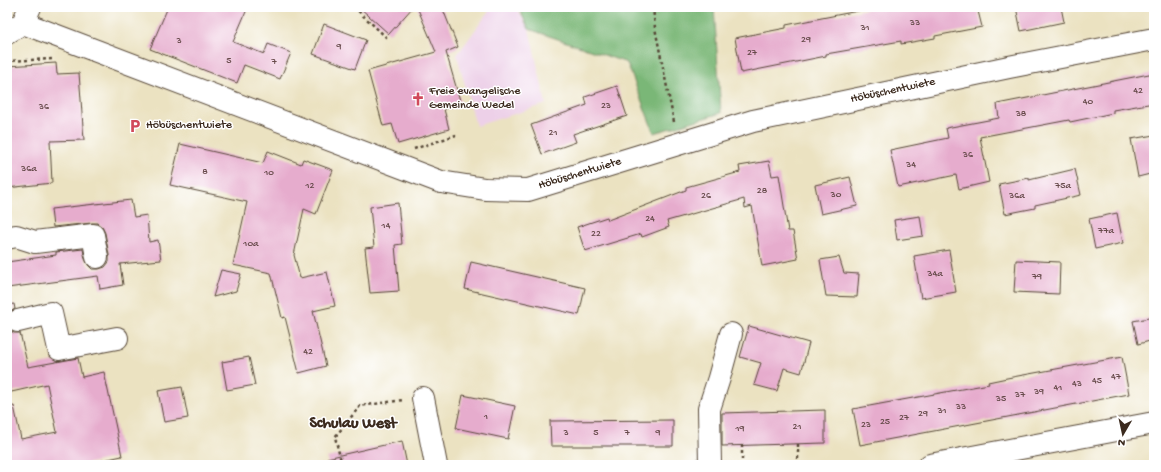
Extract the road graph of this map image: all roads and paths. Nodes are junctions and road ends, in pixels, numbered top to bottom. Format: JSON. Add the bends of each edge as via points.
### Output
{"nodes":[{"id":1,"x":354,"y":7,"type":"edge"},
{"id":2,"x":654,"y":7,"type":"edge"},
{"id":3,"x":20,"y":21,"type":"edge"},
{"id":4,"x":388,"y":39,"type":"dead end"},
{"id":5,"x":1154,"y":39,"type":"edge"},
{"id":6,"x":456,"y":135,"type":"dead end"},
{"id":7,"x":680,"y":144,"type":"junction"},
{"id":8,"x":389,"y":162,"type":"junction"},
{"id":9,"x":7,"y":238,"type":"edge"},
{"id":10,"x":97,"y":257,"type":"dead end"},
{"id":11,"x":18,"y":321,"type":"dead end"},
{"id":12,"x":731,"y":334,"type":"dead end"},
{"id":13,"x":117,"y":338,"type":"dead end"},
{"id":14,"x":423,"y":398,"type":"joint"},
{"id":15,"x":1154,"y":423,"type":"edge"},
{"id":16,"x":798,"y":444,"type":"dead end"},
{"id":17,"x":742,"y":445,"type":"dead end"},
{"id":18,"x":342,"y":465,"type":"edge"},
{"id":19,"x":436,"y":465,"type":"edge"},
{"id":20,"x":710,"y":465,"type":"edge"},
{"id":21,"x":742,"y":465,"type":"edge"},
{"id":22,"x":798,"y":465,"type":"edge"},
{"id":23,"x":930,"y":465,"type":"edge"}],
"edges":[{"from":1,"to":4,"type":"path"},
{"from":2,"to":7,"type":"path","via":[[655,28]]},
{"from":3,"to":8,"type":"street","name":"Höbüschentwiete"},
{"from":5,"to":7,"type":"street","name":"Höbüschentwiete","via":[[753,121]]},
{"from":6,"to":8,"type":"path","via":[[414,149]]},
{"from":7,"to":8,"type":"street","name":"Höbüschentwiete","via":[[528,190],[486,189],[441,182]]},
{"from":9,"to":10,"type":"street","via":[[16,236],[35,242],[94,235]]},
{"from":11,"to":13,"type":"street","via":[[50,313],[59,349]]},
{"from":12,"to":20,"type":"street","via":[[709,409]]},
{"from":14,"to":18,"type":"path","via":[[360,406],[335,437]]},
{"from":14,"to":19,"type":"street"},
{"from":15,"to":23,"type":"street"},
{"from":16,"to":22,"type":"path"},
{"from":17,"to":21,"type":"path"}]}
